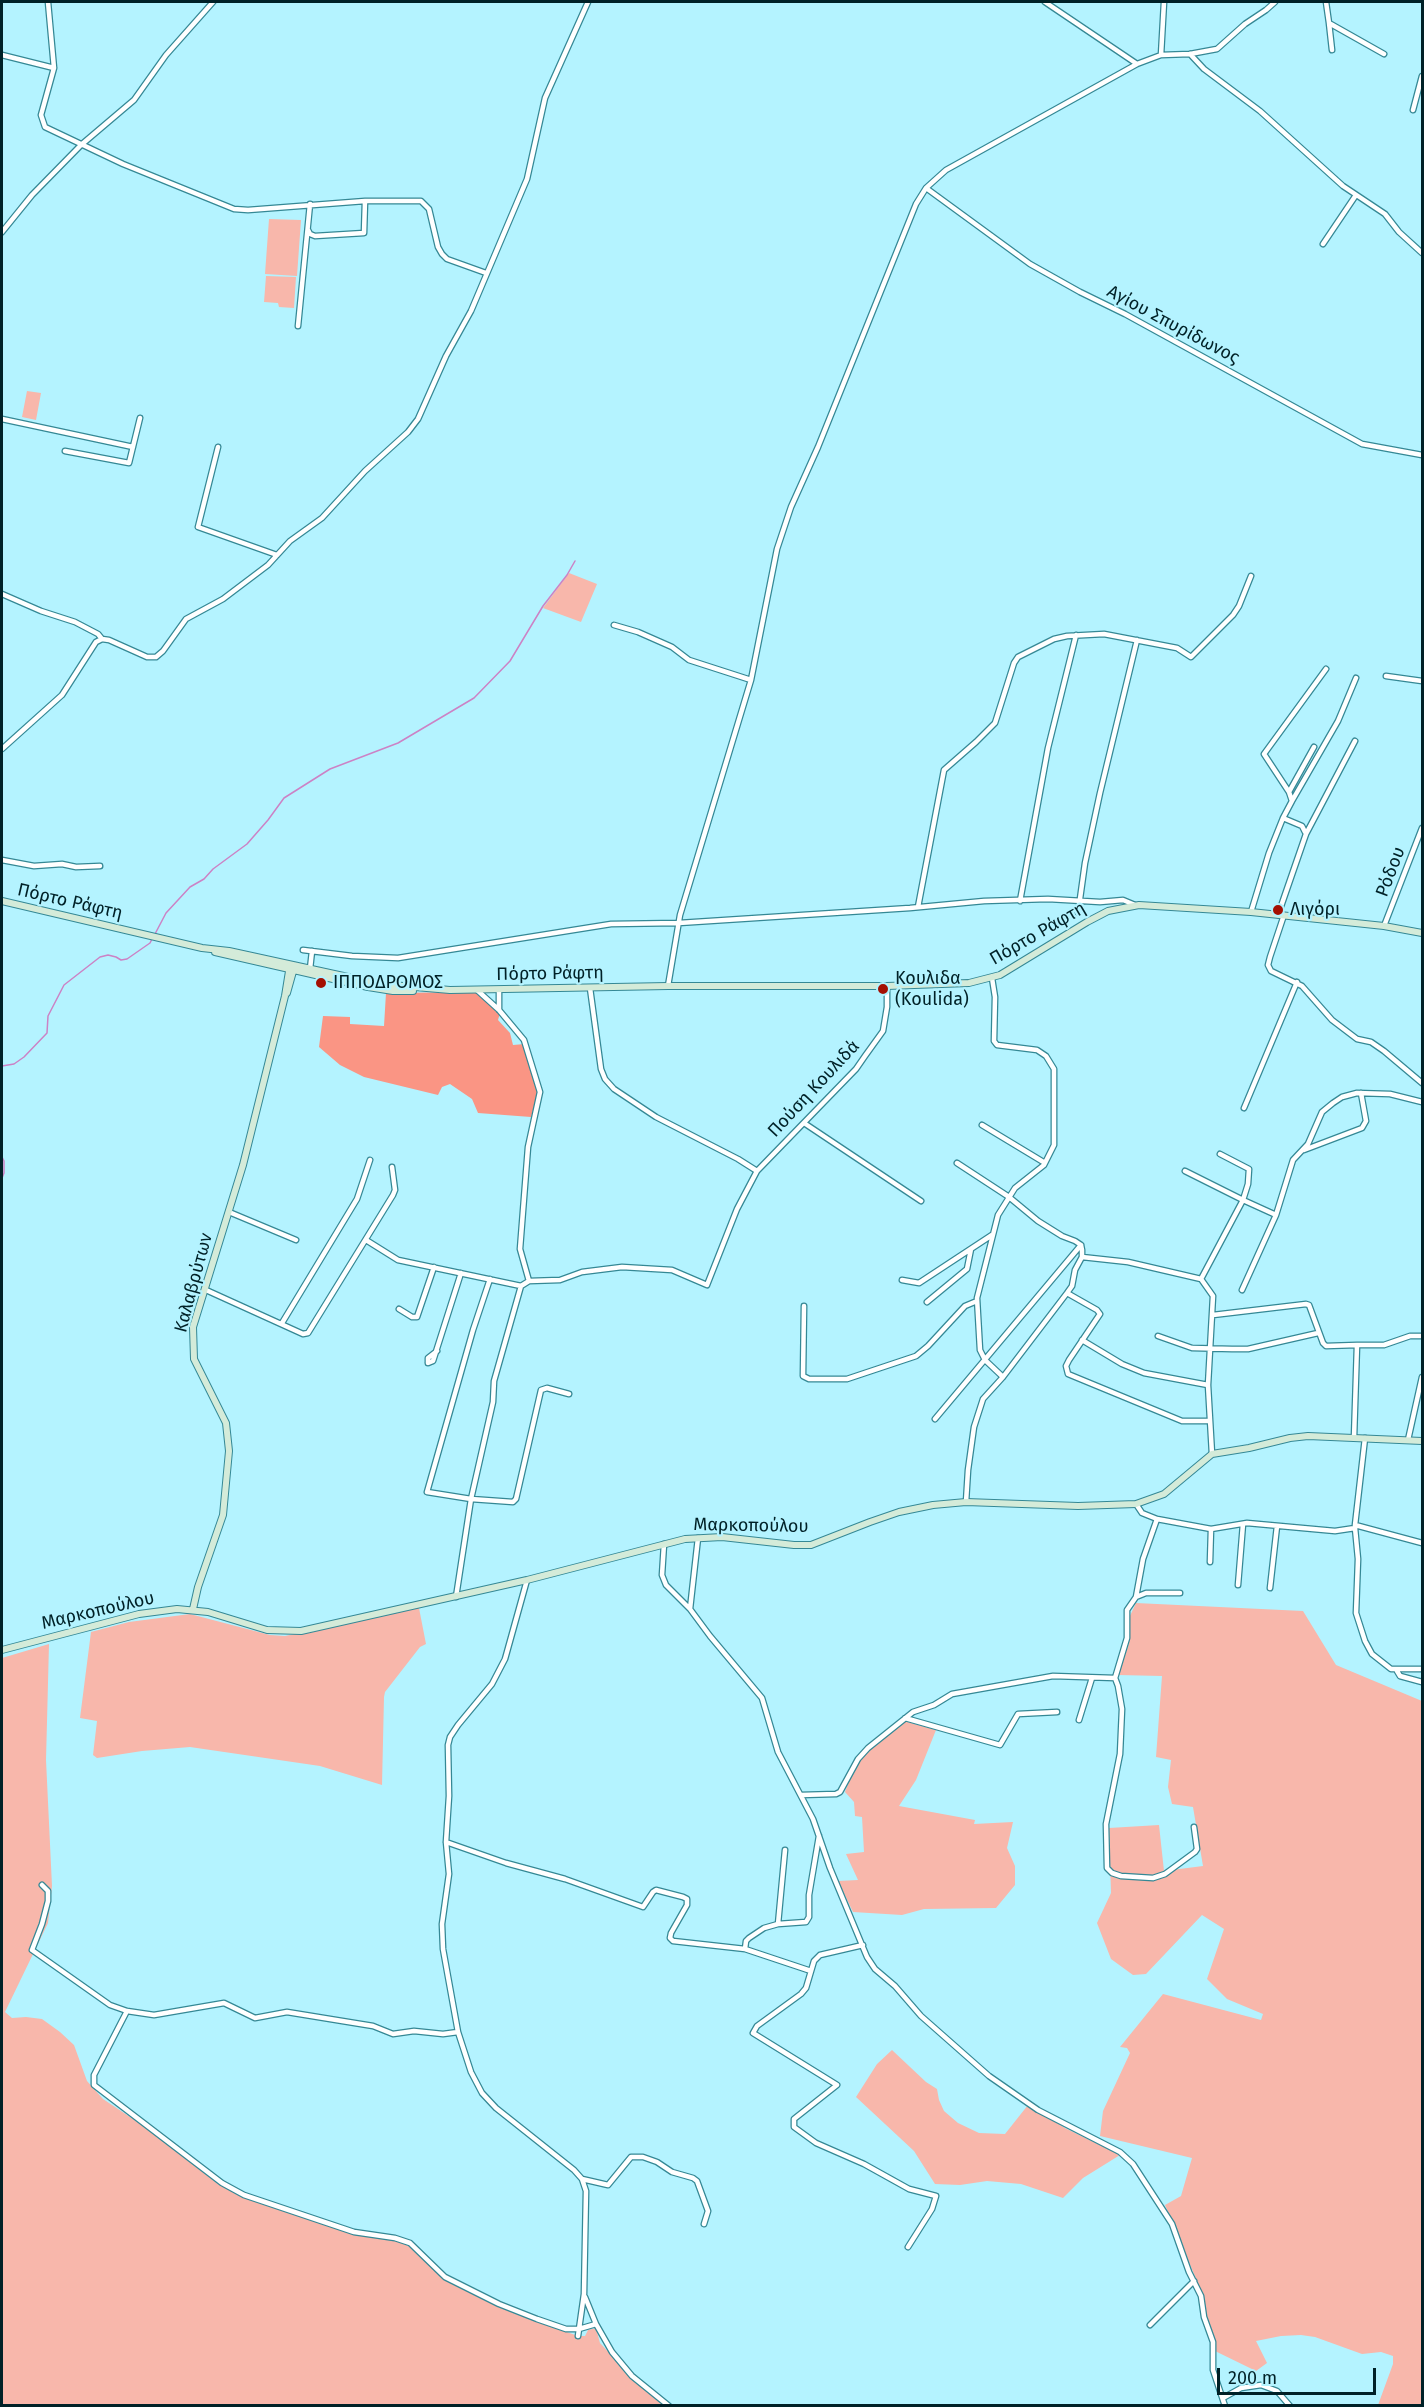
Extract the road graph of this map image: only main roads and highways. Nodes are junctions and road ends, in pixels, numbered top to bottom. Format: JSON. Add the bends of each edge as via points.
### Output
{"nodes":[{"id":1,"x":2,"y":901,"type":"edge"},
{"id":2,"x":1422,"y":933,"type":"edge"},
{"id":3,"x":292,"y":968,"type":"junction"},
{"id":4,"x":450,"y":990,"type":"junction"},
{"id":5,"x":1422,"y":1441,"type":"edge"},
{"id":6,"x":193,"y":1610,"type":"junction"},
{"id":7,"x":2,"y":1650,"type":"edge"}],
"edges":[{"from":1,"to":3,"type":"main road","name":"Πόρτο Ράφτη","via":[[227,957]]},
{"from":2,"to":4,"type":"main road","name":"Πόρτο Ράφτη","via":[[1251,912],[1135,905],[1105,913],[992,978],[957,984]]},
{"from":3,"to":4,"type":"main road","name":"Πόρτο Ράφτη","via":[[388,985]]},
{"from":3,"to":4,"type":"main road","name":"Πόρτο Ράφτη","via":[[386,990]]},
{"from":3,"to":6,"type":"main road","name":"Καλαβρύτων","via":[[243,1165],[193,1327],[194,1359],[226,1423],[229,1451],[223,1515]]},
{"from":5,"to":6,"type":"main road","name":"Μαρκοπούλου","via":[[1290,1438],[1212,1455],[1164,1494],[1136,1504],[933,1505],[900,1512],[811,1545],[698,1538],[527,1581],[293,1631],[267,1630]]},
{"from":6,"to":7,"type":"main road","name":"Μαρκοπούλου","via":[[139,1614]]}]}
